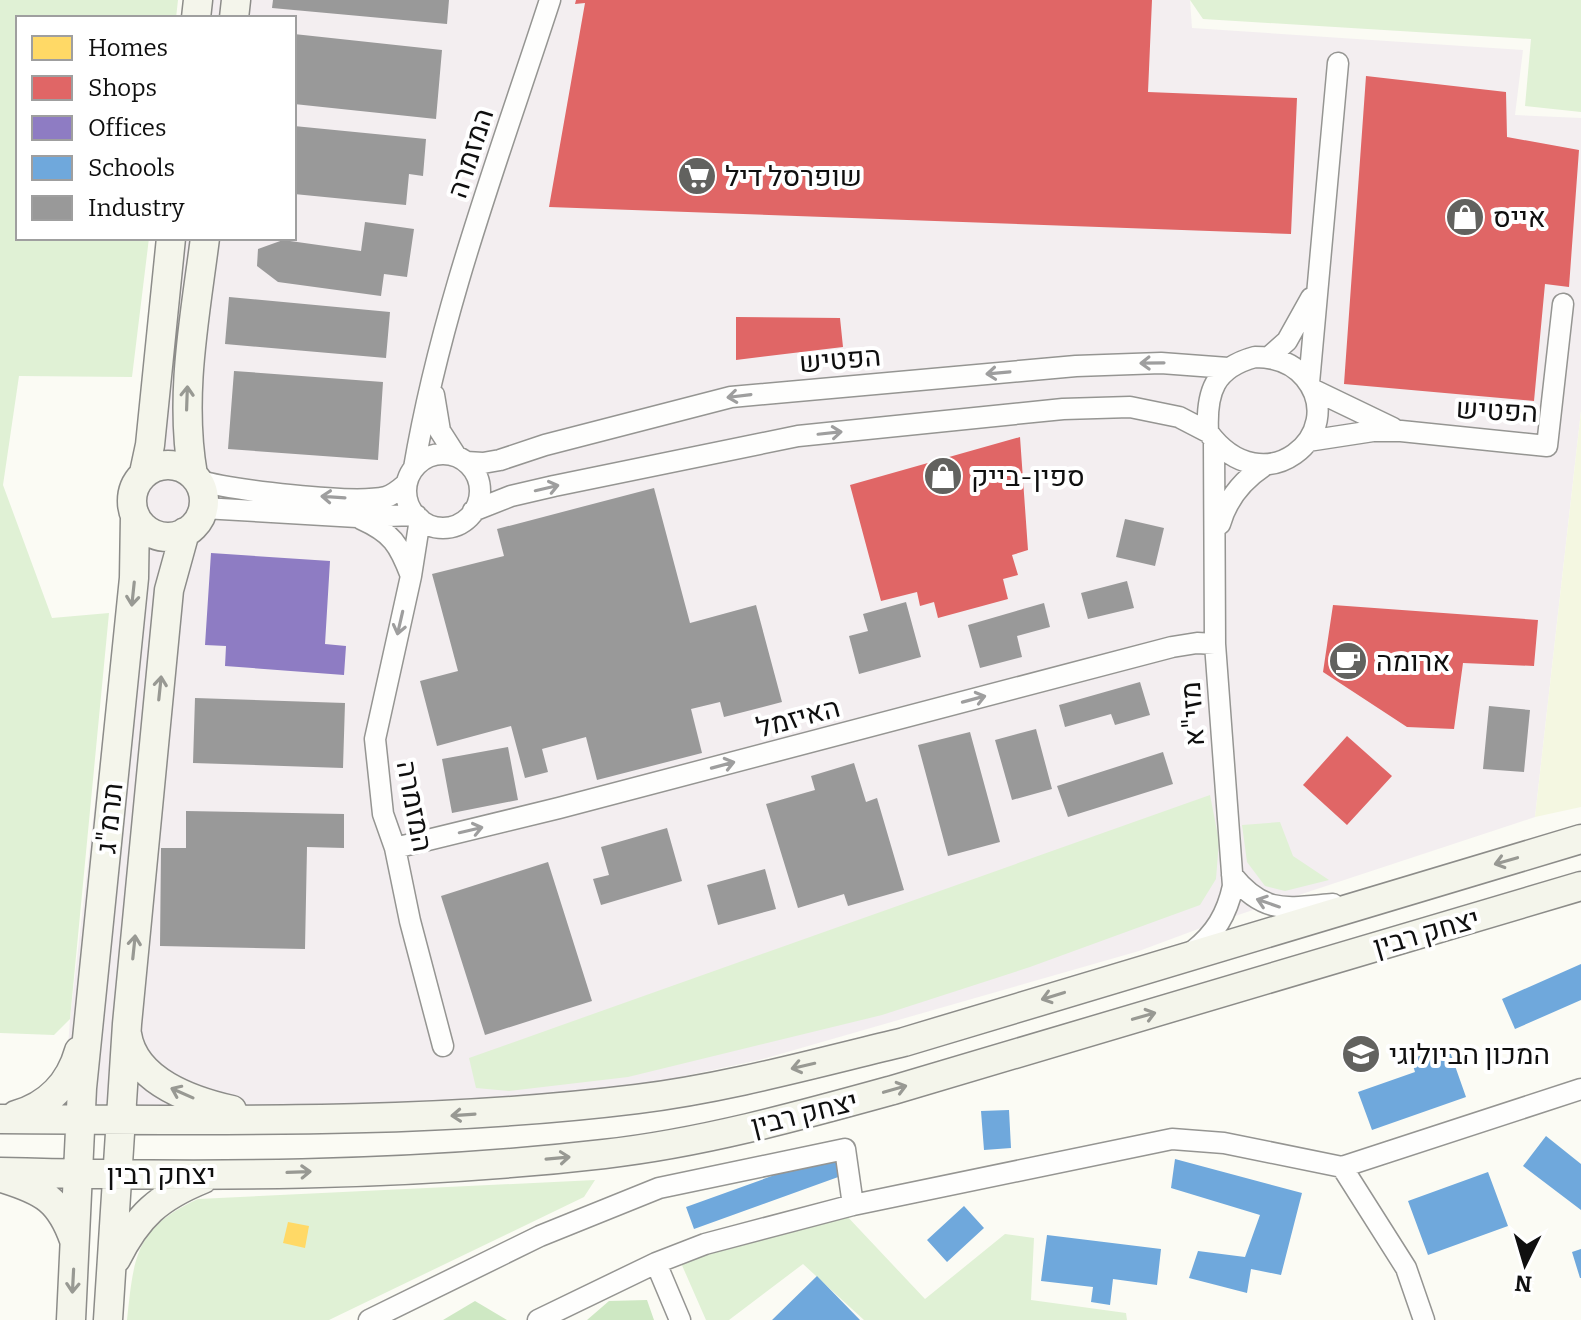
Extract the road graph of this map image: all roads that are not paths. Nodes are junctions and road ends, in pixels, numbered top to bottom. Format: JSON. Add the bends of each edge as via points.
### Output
{"nodes":[{"id":1,"x":550,"y":0,"type":"edge"},
{"id":2,"x":1338,"y":63,"type":"dead end"},
{"id":3,"x":171,"y":240,"type":"edge"},
{"id":4,"x":205,"y":240,"type":"edge"},
{"id":5,"x":1316,"y":287,"type":"junction"},
{"id":6,"x":1563,"y":304,"type":"dead end"},
{"id":7,"x":1269,"y":357,"type":"junction"},
{"id":8,"x":1228,"y":368,"type":"junction"},
{"id":9,"x":435,"y":371,"type":"junction"},
{"id":10,"x":1311,"y":386,"type":"junction"},
{"id":11,"x":1401,"y":431,"type":"junction"},
{"id":12,"x":1211,"y":437,"type":"junction"},
{"id":13,"x":1308,"y":441,"type":"junction"},
{"id":14,"x":461,"y":459,"type":"junction"},
{"id":15,"x":1264,"y":466,"type":"junction"},
{"id":16,"x":144,"y":473,"type":"junction"},
{"id":17,"x":410,"y":476,"type":"junction"},
{"id":18,"x":195,"y":478,"type":"junction"},
{"id":19,"x":203,"y":508,"type":"junction"},
{"id":20,"x":473,"y":511,"type":"junction"},
{"id":21,"x":135,"y":516,"type":"junction"},
{"id":22,"x":357,"y":517,"type":"junction"},
{"id":23,"x":418,"y":517,"type":"junction"},
{"id":24,"x":185,"y":532,"type":"junction"},
{"id":25,"x":1216,"y":548,"type":"junction"},
{"id":26,"x":411,"y":576,"type":"junction"},
{"id":27,"x":1215,"y":644,"type":"junction"},
{"id":28,"x":1581,"y":839,"type":"edge"},
{"id":29,"x":395,"y":848,"type":"junction"},
{"id":30,"x":1232,"y":875,"type":"junction"},
{"id":31,"x":1581,"y":886,"type":"edge"},
{"id":32,"x":1369,"y":902,"type":"junction"},
{"id":33,"x":1182,"y":957,"type":"junction"},
{"id":34,"x":90,"y":1008,"type":"junction"},
{"id":35,"x":127,"y":1024,"type":"junction"},
{"id":36,"x":443,"y":1046,"type":"dead end"},
{"id":37,"x":1581,"y":1089,"type":"edge"},
{"id":38,"x":284,"y":1118,"type":"junction"},
{"id":39,"x":1,"y":1119,"type":"edge"},
{"id":40,"x":81,"y":1120,"type":"junction"},
{"id":41,"x":120,"y":1121,"type":"junction"},
{"id":42,"x":1342,"y":1167,"type":"junction"},
{"id":43,"x":78,"y":1174,"type":"junction"},
{"id":44,"x":221,"y":1174,"type":"junction"},
{"id":45,"x":0,"y":1175,"type":"edge"},
{"id":46,"x":117,"y":1175,"type":"junction"},
{"id":47,"x":853,"y":1205,"type":"junction"},
{"id":48,"x":75,"y":1243,"type":"junction"},
{"id":49,"x":656,"y":1263,"type":"junction"},
{"id":50,"x":113,"y":1266,"type":"junction"},
{"id":51,"x":384,"y":1317,"type":"edge"},
{"id":52,"x":71,"y":1320,"type":"edge"},
{"id":53,"x":108,"y":1320,"type":"edge"},
{"id":54,"x":538,"y":1320,"type":"edge"},
{"id":55,"x":680,"y":1320,"type":"edge"},
{"id":56,"x":1424,"y":1320,"type":"edge"}],
"edges":[{"from":1,"to":9,"type":"street","name":"המזמרה","via":[[471,241]]},
{"from":2,"to":5,"type":"street"},
{"from":3,"to":16,"type":"main road"},
{"from":18,"to":4,"type":"main road","one_way":true,"via":[[186,417]]},
{"from":5,"to":7,"type":"street","via":[[1296,329]]},
{"from":5,"to":10,"type":"street"},
{"from":6,"to":11,"type":"street","name":"הפטיש","via":[[1547,446]]},
{"from":7,"to":8,"type":"street"},
{"from":7,"to":10,"type":"street","via":[[1285,361]]},
{"from":8,"to":12,"type":"street","via":[[1209,396]]},
{"from":8,"to":14,"type":"street","name":"הפטיש","one_way":true,"via":[[1161,363],[1076,366],[731,397],[500,460]]},
{"from":9,"to":14,"type":"street","name":"המזמרה","via":[[440,431]]},
{"from":9,"to":17,"type":"street","name":"המזמרה"},
{"from":10,"to":11,"type":"street","name":"הפטיש"},
{"from":10,"to":13,"type":"street","via":[[1317,407]]},
{"from":11,"to":13,"type":"street","name":"הפטיש"},
{"from":12,"to":15,"type":"street","via":[[1236,459]]},
{"from":20,"to":12,"type":"street","one_way":true,"via":[[554,486],[798,436],[1063,409],[1130,407],[1179,417]]},
{"from":12,"to":25,"type":"street","name":"מזי\"א"},
{"from":13,"to":15,"type":"street","via":[[1297,454]]},
{"from":14,"to":17,"type":"street","via":[[447,454],[428,457]]},
{"from":14,"to":20,"type":"street","via":[[479,485]]},
{"from":15,"to":25,"type":"street","name":"מזי\"א","via":[[1229,501]]},
{"from":16,"to":18,"type":"main road","via":[[175,466]]},
{"from":16,"to":21,"type":"main road","via":[[132,498]]},
{"from":17,"to":18,"type":"street","one_way":true,"via":[[386,497],[356,499],[227,487]]},
{"from":17,"to":23,"type":"street","via":[[407,500]]},
{"from":18,"to":19,"type":"main road"},
{"from":19,"to":22,"type":"street"},
{"from":19,"to":24,"type":"main road"},
{"from":20,"to":23,"type":"street","via":[[460,523],[444,527]]},
{"from":21,"to":24,"type":"main road","via":[[157,535]]},
{"from":21,"to":34,"type":"main road","name":"תרמ\"ג","one_way":true,"via":[[134,578]]},
{"from":22,"to":23,"type":"street"},
{"from":22,"to":26,"type":"street","via":[[392,536]]},
{"from":23,"to":26,"type":"street","name":"המזמרה"},
{"from":35,"to":24,"type":"main road","name":"תרמ\"ג","one_way":true,"via":[[169,590]]},
{"from":25,"to":27,"type":"street","name":"מזי\"א"},
{"from":26,"to":29,"type":"street","name":"המזמרה","one_way":true,"via":[[375,739],[383,814]]},
{"from":29,"to":27,"type":"street","name":"האיזמל","one_way":true,"via":[[1172,647]]},
{"from":27,"to":30,"type":"street","name":"מזי\"א"},
{"from":28,"to":32,"type":"main road","name":"יצחק רבין","one_way":true},
{"from":29,"to":36,"type":"street","name":"המזמרה"},
{"from":32,"to":30,"type":"street","one_way":true,"via":[[1270,906],[1254,899]]},
{"from":30,"to":33,"type":"street","name":"מזי\"א","via":[[1230,900],[1220,923]]},
{"from":44,"to":31,"type":"main road","name":"יצחק רבין","one_way":true,"via":[[460,1167],[606,1154],[717,1134],[893,1090]]},
{"from":32,"to":33,"type":"main road","name":"יצחק רבין"},
{"from":33,"to":38,"type":"main road","name":"יצחק רבין","one_way":true,"via":[[904,1042],[641,1098],[438,1117]]},
{"from":34,"to":39,"type":"main road","via":[[77,1059],[65,1082],[37,1108]]},
{"from":34,"to":40,"type":"main road","name":"תרמ\"ג"},
{"from":38,"to":35,"type":"main road","one_way":true,"via":[[218,1107],[162,1084],[137,1060]]},
{"from":35,"to":41,"type":"main road","name":"תרמ\"ג"},
{"from":37,"to":42,"type":"street"},
{"from":38,"to":41,"type":"main road","name":"יצחק רבין"},
{"from":39,"to":40,"type":"main road","name":"יצחק רבין"},
{"from":40,"to":41,"type":"main road","name":"יצחק רבין"},
{"from":40,"to":43,"type":"main road","name":"תרמ\"ג"},
{"from":41,"to":46,"type":"main road","name":"תרמ\"ג"},
{"from":42,"to":47,"type":"street","via":[[1224,1143],[1172,1139]]},
{"from":42,"to":56,"type":"street","via":[[1406,1268]]},
{"from":43,"to":45,"type":"main road","name":"יצחק רבין"},
{"from":43,"to":46,"type":"main road","name":"יצחק רבין"},
{"from":43,"to":48,"type":"main road","name":"תרמ\"ג"},
{"from":44,"to":46,"type":"main road","name":"יצחק רבין"},
{"from":44,"to":50,"type":"main road","via":[[161,1199],[138,1220]]},
{"from":45,"to":48,"type":"main road","via":[[54,1202]]},
{"from":46,"to":50,"type":"main road","name":"תרמ\"ג"},
{"from":47,"to":49,"type":"street","via":[[719,1240]]},
{"from":47,"to":51,"type":"street","via":[[845,1149],[659,1188],[540,1236]]},
{"from":48,"to":52,"type":"main road","name":"תרמ\"ג","one_way":true},
{"from":49,"to":54,"type":"street"},
{"from":49,"to":55,"type":"street"},
{"from":50,"to":53,"type":"main road","name":"תרמ\"ג"}]}
